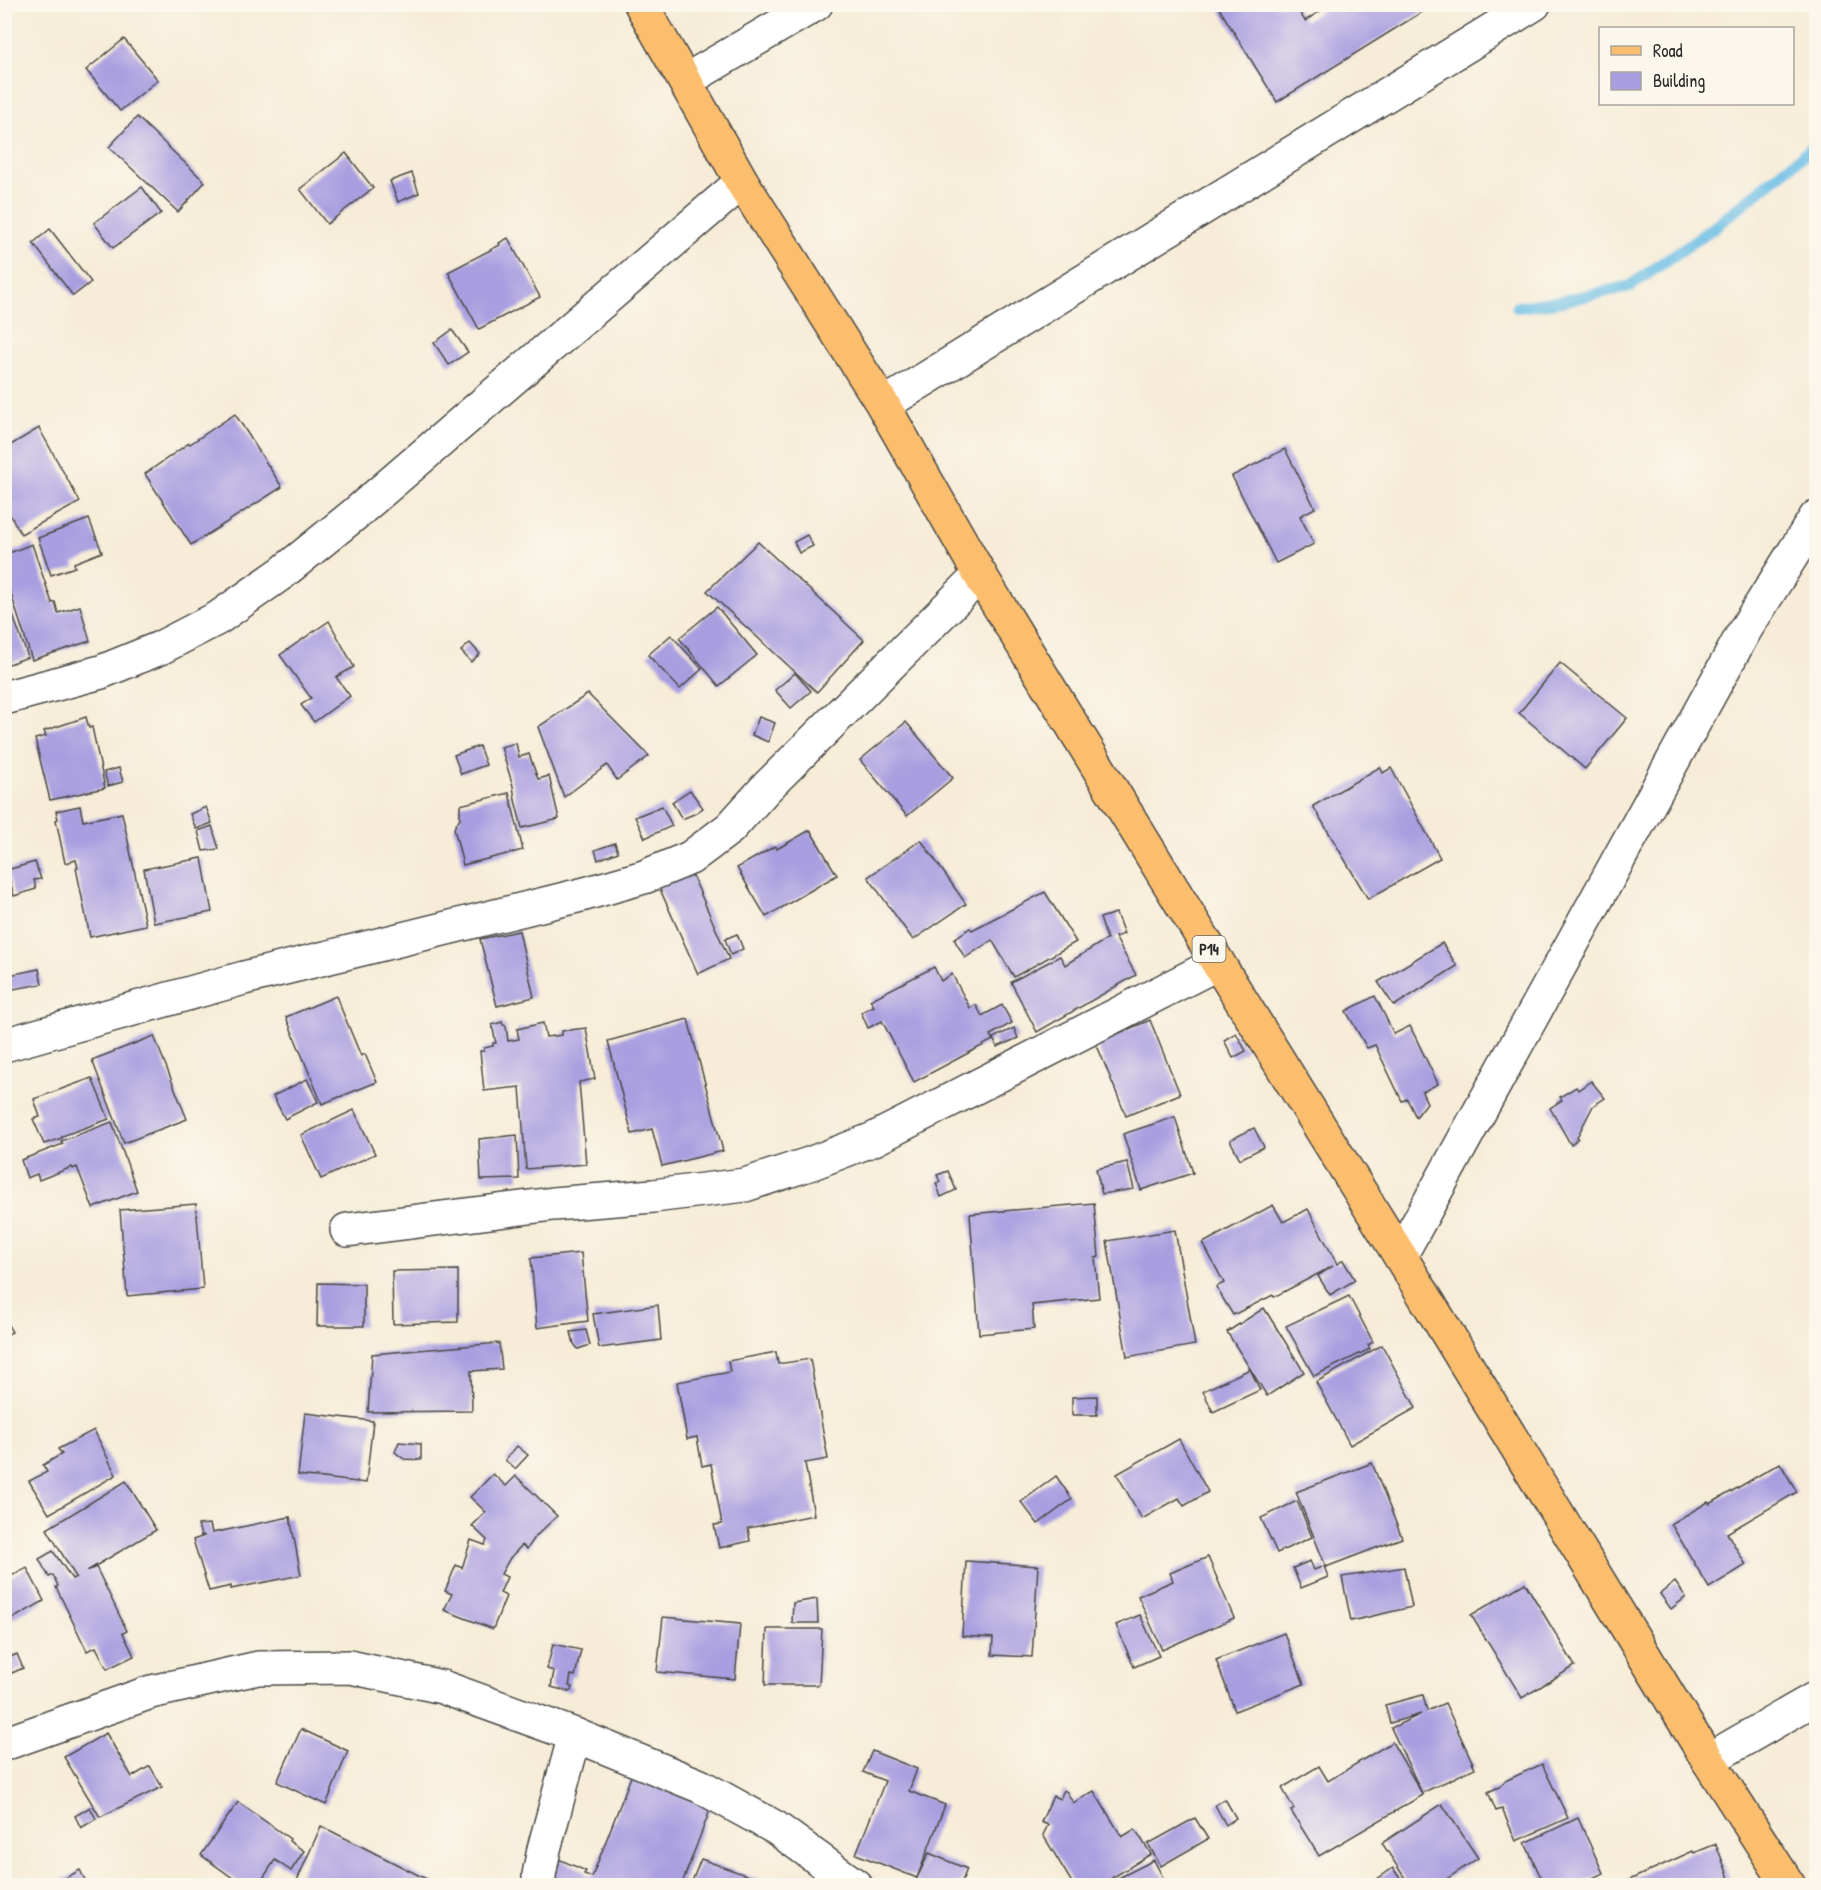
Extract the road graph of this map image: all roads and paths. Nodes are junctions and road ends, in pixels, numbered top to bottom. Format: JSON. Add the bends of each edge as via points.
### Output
{"nodes":[{"id":1,"x":641,"y":4,"type":"edge"},
{"id":2,"x":816,"y":4,"type":"edge"},
{"id":3,"x":1534,"y":4,"type":"edge"},
{"id":4,"x":685,"y":81,"type":"junction"},
{"id":5,"x":742,"y":182,"type":"junction"},
{"id":6,"x":883,"y":405,"type":"junction"},
{"id":7,"x":1816,"y":517,"type":"edge"},
{"id":8,"x":980,"y":575,"type":"junction"},
{"id":9,"x":4,"y":698,"type":"edge"},
{"id":10,"x":1218,"y":963,"type":"junction"},
{"id":11,"x":4,"y":1045,"type":"edge"},
{"id":12,"x":347,"y":1230,"type":"dead end"},
{"id":13,"x":1400,"y":1256,"type":"junction"},
{"id":14,"x":1816,"y":1698,"type":"edge"},
{"id":15,"x":575,"y":1735,"type":"junction"},
{"id":16,"x":4,"y":1743,"type":"edge"},
{"id":17,"x":1708,"y":1760,"type":"junction"},
{"id":18,"x":539,"y":1886,"type":"edge"},
{"id":19,"x":856,"y":1886,"type":"edge"},
{"id":20,"x":1789,"y":1886,"type":"edge"}],
"edges":[{"from":1,"to":4,"type":"main road","number":"P14"},
{"from":2,"to":4,"type":"street"},
{"from":3,"to":6,"type":"street"},
{"from":4,"to":5,"type":"main road","number":"P14"},
{"from":5,"to":6,"type":"main road","number":"P14"},
{"from":5,"to":9,"type":"street","via":[[355,514],[218,618],[101,672]]},
{"from":6,"to":8,"type":"main road","number":"P14"},
{"from":7,"to":13,"type":"street","via":[[1745,630]]},
{"from":8,"to":10,"type":"main road","number":"P14"},
{"from":8,"to":11,"type":"street","via":[[730,828],[690,858],[644,877],[585,894],[244,978]]},
{"from":10,"to":12,"type":"street","via":[[874,1139],[745,1185]]},
{"from":10,"to":13,"type":"main road","number":"P14"},
{"from":13,"to":17,"type":"main road","number":"P14"},
{"from":14,"to":17,"type":"street"},
{"from":15,"to":16,"type":"street","via":[[442,1688],[350,1667],[258,1668],[151,1692]]},
{"from":15,"to":18,"type":"street","via":[[544,1850]]},
{"from":15,"to":19,"type":"street","via":[[700,1786],[776,1828]]},
{"from":17,"to":20,"type":"main road","number":"P14"}]}
